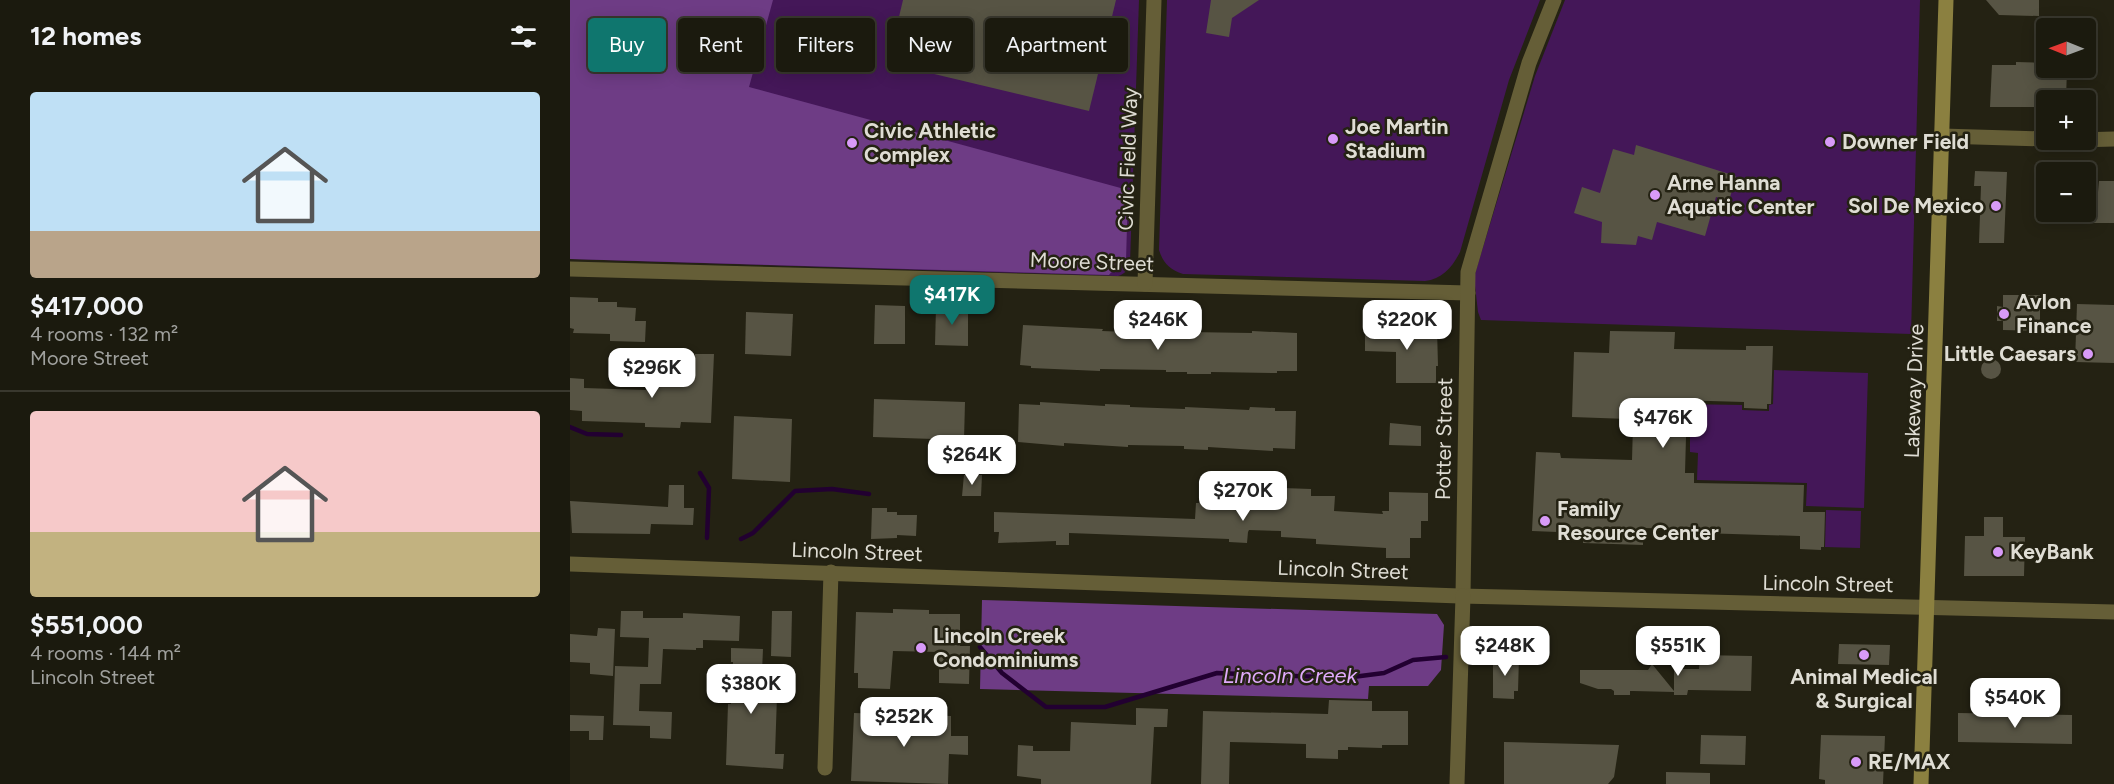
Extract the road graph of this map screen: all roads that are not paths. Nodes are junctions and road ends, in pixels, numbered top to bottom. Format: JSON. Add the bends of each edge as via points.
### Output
{"nodes":[{"id":1,"x":1154,"y":0,"type":"edge"},
{"id":2,"x":1554,"y":0,"type":"edge"},
{"id":3,"x":1946,"y":0,"type":"edge"},
{"id":4,"x":1942,"y":136,"type":"junction"},
{"id":5,"x":2036,"y":139,"type":"edge"},
{"id":6,"x":2114,"y":139,"type":"edge"},
{"id":7,"x":2096,"y":140,"type":"edge"},
{"id":8,"x":570,"y":269,"type":"edge"},
{"id":9,"x":1146,"y":284,"type":"junction"},
{"id":10,"x":1468,"y":293,"type":"junction"},
{"id":11,"x":570,"y":564,"type":"edge"},
{"id":12,"x":831,"y":572,"type":"junction"},
{"id":13,"x":1463,"y":596,"type":"junction"},
{"id":14,"x":1928,"y":608,"type":"junction"},
{"id":15,"x":2114,"y":612,"type":"edge"},
{"id":16,"x":825,"y":768,"type":"dead end"},
{"id":17,"x":1457,"y":784,"type":"edge"},
{"id":18,"x":1921,"y":784,"type":"edge"}],
"edges":[{"from":1,"to":9,"type":"street","name":"Civic Field Way"},
{"from":2,"to":10,"type":"street","name":"Potter Street","via":[[1529,63],[1468,272]]},
{"from":3,"to":4,"type":"main road","name":"Lakeway Drive"},
{"from":4,"to":5,"type":"street"},
{"from":4,"to":14,"type":"main road","name":"Lakeway Drive"},
{"from":6,"to":7,"type":"street"},
{"from":8,"to":9,"type":"street","name":"Moore Street"},
{"from":9,"to":10,"type":"street","name":"Moore Street"},
{"from":10,"to":13,"type":"street","name":"Potter Street"},
{"from":11,"to":12,"type":"street","name":"Lincoln Street"},
{"from":12,"to":13,"type":"street","name":"Lincoln Street"},
{"from":12,"to":16,"type":"street"},
{"from":13,"to":14,"type":"street","name":"Lincoln Street"},
{"from":13,"to":17,"type":"street","name":"Potter Street"},
{"from":14,"to":15,"type":"street","name":"Lincoln Street"},
{"from":14,"to":18,"type":"main road","name":"Lakeway Drive"}]}
